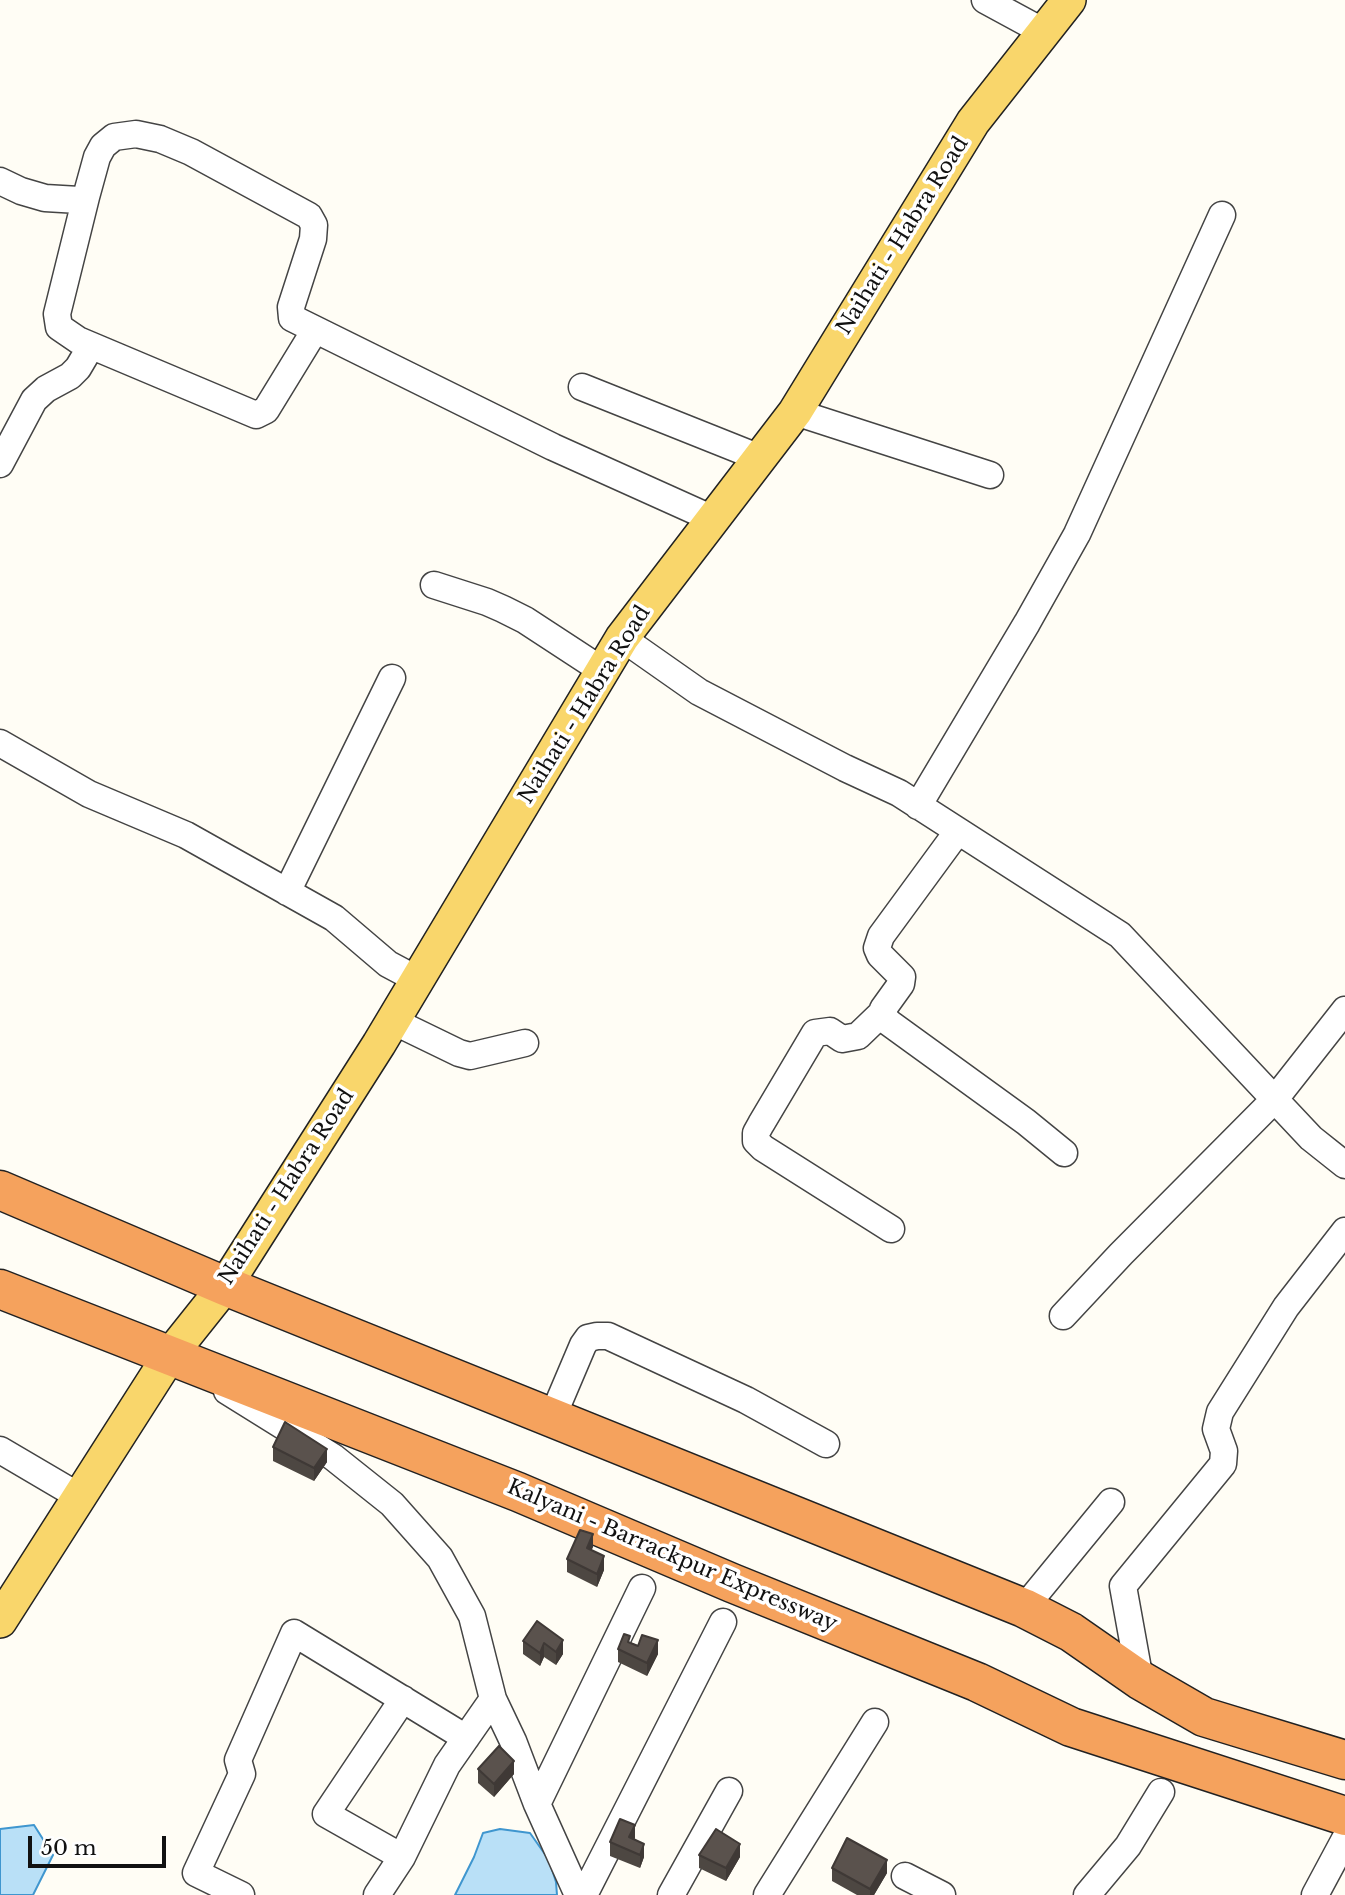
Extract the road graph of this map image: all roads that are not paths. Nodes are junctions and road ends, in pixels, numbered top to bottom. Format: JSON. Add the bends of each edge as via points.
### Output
{"nodes":[{"id":1,"x":985,"y":0,"type":"edge"},
{"id":2,"x":1069,"y":0,"type":"edge"},
{"id":3,"x":1044,"y":32,"type":"junction"},
{"id":4,"x":0,"y":181,"type":"edge"},
{"id":5,"x":86,"y":197,"type":"junction"},
{"id":6,"x":1222,"y":215,"type":"dead end"},
{"id":7,"x":315,"y":330,"type":"junction"},
{"id":8,"x":91,"y":346,"type":"junction"},
{"id":9,"x":582,"y":387,"type":"dead end"},
{"id":10,"x":795,"y":412,"type":"junction"},
{"id":11,"x":760,"y":458,"type":"junction"},
{"id":12,"x":0,"y":464,"type":"edge"},
{"id":13,"x":990,"y":475,"type":"dead end"},
{"id":14,"x":713,"y":519,"type":"junction"},
{"id":15,"x":434,"y":585,"type":"dead end"},
{"id":16,"x":622,"y":638,"type":"junction"},
{"id":17,"x":603,"y":671,"type":"junction"},
{"id":18,"x":392,"y":678,"type":"dead end"},
{"id":19,"x":0,"y":743,"type":"edge"},
{"id":20,"x":918,"y":806,"type":"junction"},
{"id":21,"x":958,"y":831,"type":"junction"},
{"id":22,"x":287,"y":892,"type":"junction"},
{"id":23,"x":418,"y":980,"type":"junction"},
{"id":24,"x":1345,"y":1010,"type":"edge"},
{"id":25,"x":884,"y":1012,"type":"junction"},
{"id":26,"x":393,"y":1021,"type":"junction"},
{"id":27,"x":525,"y":1043,"type":"dead end"},
{"id":28,"x":1275,"y":1100,"type":"junction"},
{"id":29,"x":1064,"y":1153,"type":"dead end"},
{"id":30,"x":1345,"y":1165,"type":"edge"},
{"id":31,"x":0,"y":1190,"type":"edge"},
{"id":32,"x":891,"y":1229,"type":"dead end"},
{"id":33,"x":1345,"y":1231,"type":"edge"},
{"id":34,"x":225,"y":1286,"type":"junction"},
{"id":35,"x":0,"y":1289,"type":"edge"},
{"id":36,"x":1063,"y":1316,"type":"dead end"},
{"id":37,"x":170,"y":1355,"type":"junction"},
{"id":38,"x":551,"y":1418,"type":"junction"},
{"id":39,"x":826,"y":1444,"type":"dead end"},
{"id":40,"x":0,"y":1450,"type":"edge"},
{"id":41,"x":79,"y":1497,"type":"junction"},
{"id":42,"x":1111,"y":1502,"type":"dead end"},
{"id":43,"x":642,"y":1588,"type":"dead end"},
{"id":44,"x":1024,"y":1608,"type":"junction"},
{"id":45,"x":0,"y":1621,"type":"edge"},
{"id":46,"x":723,"y":1622,"type":"dead end"},
{"id":47,"x":1140,"y":1680,"type":"junction"},
{"id":48,"x":403,"y":1699,"type":"junction"},
{"id":49,"x":493,"y":1699,"type":"junction"},
{"id":50,"x":875,"y":1722,"type":"dead end"},
{"id":51,"x":466,"y":1738,"type":"junction"},
{"id":52,"x":1345,"y":1760,"type":"edge"},
{"id":53,"x":729,"y":1791,"type":"dead end"},
{"id":54,"x":1161,"y":1792,"type":"dead end"},
{"id":55,"x":537,"y":1804,"type":"junction"},
{"id":56,"x":1345,"y":1816,"type":"edge"},
{"id":57,"x":1345,"y":1839,"type":"edge"},
{"id":58,"x":402,"y":1857,"type":"junction"},
{"id":59,"x":905,"y":1876,"type":"dead end"},
{"id":60,"x":1101,"y":1890,"type":"edge"},
{"id":61,"x":241,"y":1895,"type":"edge"},
{"id":62,"x":377,"y":1895,"type":"edge"},
{"id":63,"x":578,"y":1895,"type":"edge"},
{"id":64,"x":584,"y":1895,"type":"edge"},
{"id":65,"x":671,"y":1895,"type":"edge"},
{"id":66,"x":767,"y":1895,"type":"edge"},
{"id":67,"x":942,"y":1895,"type":"edge"},
{"id":68,"x":1315,"y":1895,"type":"edge"}],
"edges":[{"from":1,"to":3,"type":"street"},
{"from":2,"to":3,"type":"main road","name":"Naihati - Habra Road"},
{"from":3,"to":10,"type":"main road","name":"Naihati - Habra Road","via":[[973,122]]},
{"from":4,"to":5,"type":"street","via":[[45,198]]},
{"from":5,"to":7,"type":"street","via":[[103,146],[114,137],[136,134],[191,152],[300,210],[314,225],[313,239],[290,313]]},
{"from":5,"to":8,"type":"street","via":[[57,314],[64,332]]},
{"from":6,"to":20,"type":"street","via":[[1077,534]]},
{"from":7,"to":8,"type":"street","via":[[266,410],[256,415]]},
{"from":7,"to":14,"type":"street","via":[[553,447]]},
{"from":8,"to":12,"type":"street","via":[[70,376],[34,400]]},
{"from":9,"to":11,"type":"street"},
{"from":10,"to":11,"type":"main road","name":"Naihati - Habra Road"},
{"from":10,"to":13,"type":"street"},
{"from":11,"to":14,"type":"main road","name":"Naihati - Habra Road"},
{"from":14,"to":16,"type":"main road","name":"Naihati - Habra Road"},
{"from":15,"to":17,"type":"street","via":[[514,615]]},
{"from":16,"to":17,"type":"main road","name":"Naihati - Habra Road"},
{"from":16,"to":20,"type":"street","via":[[699,692]]},
{"from":17,"to":23,"type":"main road","name":"Naihati - Habra Road"},
{"from":18,"to":22,"type":"street"},
{"from":19,"to":22,"type":"street","via":[[89,794],[186,835]]},
{"from":20,"to":21,"type":"street"},
{"from":21,"to":25,"type":"street","via":[[881,936],[880,955],[902,978]]},
{"from":21,"to":28,"type":"street","via":[[1120,935]]},
{"from":22,"to":23,"type":"street","via":[[334,918],[387,964]]},
{"from":23,"to":26,"type":"main road","name":"Naihati - Habra Road"},
{"from":24,"to":28,"type":"street"},
{"from":25,"to":29,"type":"street","via":[[888,1022]]},
{"from":25,"to":32,"type":"street","via":[[858,1036],[842,1039],[830,1031],[815,1033],[756,1133],[756,1141]]},
{"from":26,"to":27,"type":"street","via":[[470,1056]]},
{"from":26,"to":34,"type":"main road","name":"Naihati - Habra Road"},
{"from":28,"to":30,"type":"street"},
{"from":28,"to":36,"type":"street"},
{"from":31,"to":34,"type":"highway"},
{"from":33,"to":47,"type":"street","via":[[1286,1307],[1220,1412],[1216,1429],[1224,1451],[1223,1464],[1122,1586]]},
{"from":34,"to":37,"type":"main road","name":"Naihati - Habra Road"},
{"from":34,"to":38,"type":"highway"},
{"from":35,"to":37,"type":"highway","name":"Kalyani - Barrackpur Expressway"},
{"from":37,"to":41,"type":"main road","name":"Naihati - Habra Road"},
{"from":37,"to":49,"type":"street","via":[[333,1457],[393,1504],[440,1558],[472,1616]]},
{"from":37,"to":56,"type":"highway","name":"Kalyani - Barrackpur Expressway","via":[[518,1492],[977,1682],[1071,1727]]},
{"from":38,"to":39,"type":"street","via":[[583,1345],[588,1338],[608,1336],[746,1400]]},
{"from":38,"to":44,"type":"highway"},
{"from":40,"to":41,"type":"street"},
{"from":41,"to":45,"type":"main road","name":"Naihati - Habra Road"},
{"from":42,"to":44,"type":"street"},
{"from":43,"to":55,"type":"street"},
{"from":44,"to":47,"type":"highway","via":[[1071,1632]]},
{"from":46,"to":64,"type":"street"},
{"from":47,"to":52,"type":"highway","via":[[1204,1717]]},
{"from":48,"to":51,"type":"street"},
{"from":48,"to":58,"type":"street","via":[[326,1814]]},
{"from":48,"to":61,"type":"street","via":[[294,1633],[238,1759],[242,1774],[196,1873]]},
{"from":49,"to":51,"type":"street"},
{"from":49,"to":55,"type":"street"},
{"from":50,"to":66,"type":"street"},
{"from":51,"to":58,"type":"street","via":[[447,1765]]},
{"from":53,"to":65,"type":"street"},
{"from":54,"to":60,"type":"street"},
{"from":55,"to":63,"type":"street"},
{"from":57,"to":68,"type":"street"},
{"from":58,"to":62,"type":"street"},
{"from":59,"to":67,"type":"street"}]}
